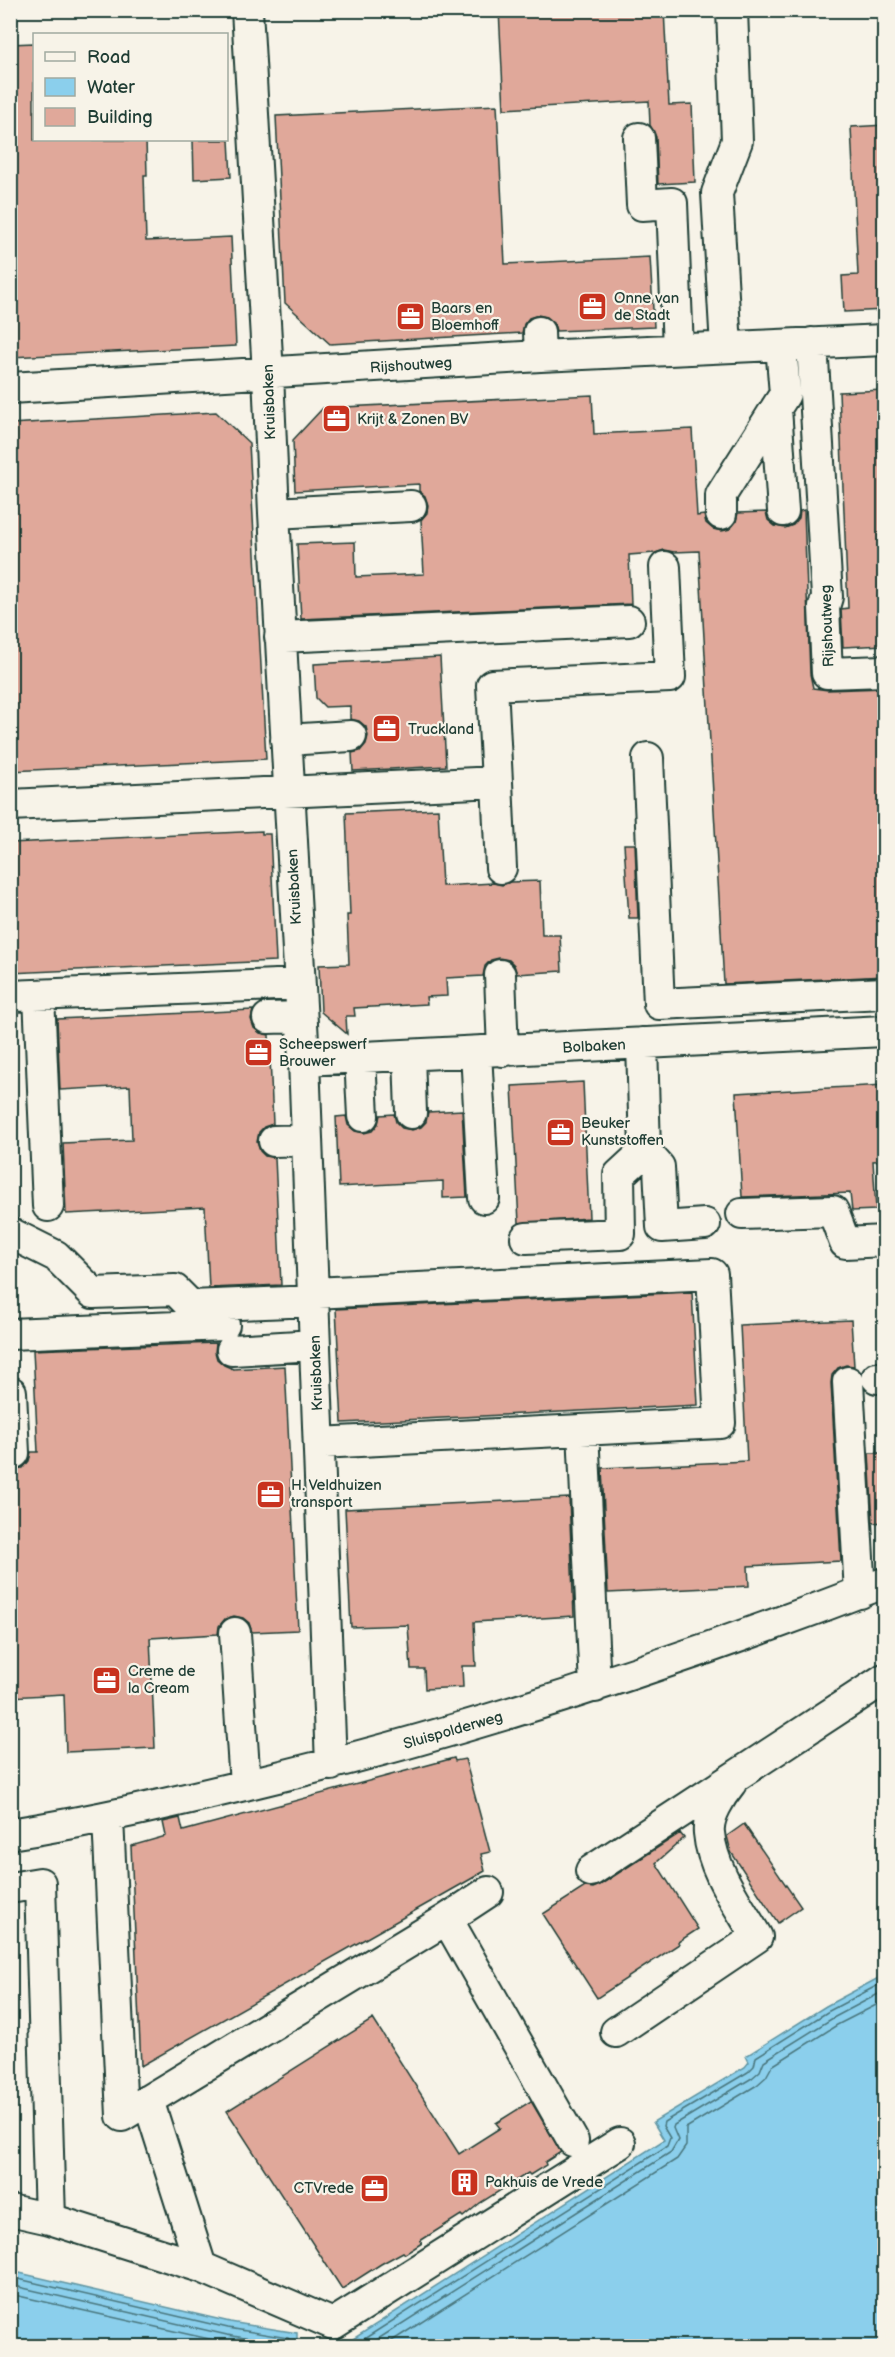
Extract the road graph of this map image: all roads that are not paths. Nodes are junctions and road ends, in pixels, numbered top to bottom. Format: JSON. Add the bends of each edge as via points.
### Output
{"nodes":[{"id":1,"x":247,"y":10,"type":"edge"},
{"id":2,"x":732,"y":10,"type":"edge"},
{"id":3,"x":639,"y":138,"type":"dead end"},
{"id":4,"x":885,"y":340,"type":"edge"},
{"id":5,"x":812,"y":343,"type":"junction"},
{"id":6,"x":781,"y":345,"type":"junction"},
{"id":7,"x":726,"y":347,"type":"junction"},
{"id":8,"x":678,"y":349,"type":"junction"},
{"id":9,"x":268,"y":374,"type":"junction"},
{"id":10,"x":10,"y":388,"type":"edge"},
{"id":11,"x":776,"y":408,"type":"junction"},
{"id":12,"x":411,"y":506,"type":"dead end"},
{"id":13,"x":783,"y":511,"type":"dead end"},
{"id":14,"x":274,"y":513,"type":"junction"},
{"id":15,"x":721,"y":514,"type":"dead end"},
{"id":16,"x":665,"y":567,"type":"dead end"},
{"id":17,"x":630,"y":621,"type":"dead end"},
{"id":18,"x":280,"y":637,"type":"junction"},
{"id":19,"x":885,"y":671,"type":"edge"},
{"id":20,"x":351,"y":727,"type":"dead end"},
{"id":21,"x":285,"y":731,"type":"junction"},
{"id":22,"x":648,"y":758,"type":"dead end"},
{"id":23,"x":497,"y":782,"type":"junction"},
{"id":24,"x":288,"y":792,"type":"junction"},
{"id":25,"x":10,"y":805,"type":"edge"},
{"id":26,"x":501,"y":868,"type":"dead end"},
{"id":27,"x":500,"y":975,"type":"dead end"},
{"id":28,"x":299,"y":984,"type":"junction"},
{"id":29,"x":885,"y":993,"type":"edge"},
{"id":30,"x":25,"y":996,"type":"edge"},
{"id":31,"x":301,"y":1017,"type":"junction"},
{"id":32,"x":268,"y":1018,"type":"dead end"},
{"id":33,"x":885,"y":1031,"type":"edge"},
{"id":34,"x":642,"y":1043,"type":"junction"},
{"id":35,"x":490,"y":1051,"type":"junction"},
{"id":36,"x":409,"y":1055,"type":"junction"},
{"id":37,"x":360,"y":1058,"type":"junction"},
{"id":38,"x":304,"y":1060,"type":"junction"},
{"id":39,"x":411,"y":1113,"type":"dead end"},
{"id":40,"x":363,"y":1116,"type":"dead end"},
{"id":41,"x":307,"y":1140,"type":"junction"},
{"id":42,"x":274,"y":1141,"type":"dead end"},
{"id":43,"x":645,"y":1151,"type":"junction"},
{"id":44,"x":484,"y":1198,"type":"dead end"},
{"id":45,"x":48,"y":1206,"type":"dead end"},
{"id":46,"x":742,"y":1214,"type":"dead end"},
{"id":47,"x":705,"y":1224,"type":"dead end"},
{"id":48,"x":10,"y":1233,"type":"edge"},
{"id":49,"x":525,"y":1238,"type":"dead end"},
{"id":50,"x":885,"y":1241,"type":"edge"},
{"id":51,"x":314,"y":1315,"type":"junction"},
{"id":52,"x":10,"y":1334,"type":"edge"},
{"id":53,"x":232,"y":1350,"type":"dead end"},
{"id":54,"x":870,"y":1380,"type":"edge"},
{"id":55,"x":11,"y":1390,"type":"edge"},
{"id":56,"x":583,"y":1430,"type":"junction"},
{"id":57,"x":319,"y":1443,"type":"junction"},
{"id":58,"x":14,"y":1453,"type":"dead end"},
{"id":59,"x":872,"y":1588,"type":"edge"},
{"id":60,"x":235,"y":1633,"type":"dead end"},
{"id":61,"x":885,"y":1679,"type":"edge"},
{"id":62,"x":595,"y":1687,"type":"junction"},
{"id":63,"x":331,"y":1765,"type":"junction"},
{"id":64,"x":737,"y":1777,"type":"junction"},
{"id":65,"x":245,"y":1785,"type":"junction"},
{"id":66,"x":108,"y":1818,"type":"junction"},
{"id":67,"x":10,"y":1834,"type":"edge"},
{"id":68,"x":591,"y":1871,"type":"dead end"},
{"id":69,"x":10,"y":1888,"type":"edge"},
{"id":70,"x":489,"y":1892,"type":"dead end"},
{"id":71,"x":447,"y":1919,"type":"junction"},
{"id":72,"x":616,"y":2032,"type":"dead end"},
{"id":73,"x":148,"y":2100,"type":"junction"},
{"id":74,"x":573,"y":2141,"type":"dead end"},
{"id":75,"x":620,"y":2143,"type":"dead end"},
{"id":76,"x":10,"y":2210,"type":"edge"},
{"id":77,"x":50,"y":2219,"type":"junction"},
{"id":78,"x":201,"y":2267,"type":"junction"}],
"edges":[{"from":1,"to":9,"type":"street","name":"Kruisbaken"},
{"from":2,"to":7,"type":"street","via":[[737,141],[717,193]]},
{"from":3,"to":8,"type":"street","via":[[642,205],[672,203]]},
{"from":4,"to":5,"type":"street","name":"Rijshoutweg"},
{"from":5,"to":6,"type":"street","name":"Rijshoutweg"},
{"from":5,"to":19,"type":"street","name":"Rijshoutweg","via":[[827,597],[827,674]]},
{"from":6,"to":7,"type":"street","name":"Rijshoutweg"},
{"from":6,"to":11,"type":"street","via":[[785,393]]},
{"from":7,"to":8,"type":"street","name":"Rijshoutweg"},
{"from":8,"to":9,"type":"street","name":"Rijshoutweg","via":[[606,341],[540,344]]},
{"from":9,"to":10,"type":"street","name":"Rijshoutweg"},
{"from":9,"to":14,"type":"street","name":"Kruisbaken"},
{"from":11,"to":13,"type":"street"},
{"from":11,"to":15,"type":"street","via":[[721,495]]},
{"from":12,"to":14,"type":"street"},
{"from":14,"to":18,"type":"street","name":"Kruisbaken"},
{"from":16,"to":23,"type":"street","via":[[670,677],[492,685]]},
{"from":17,"to":18,"type":"street"},
{"from":18,"to":21,"type":"street","name":"Kruisbaken"},
{"from":20,"to":21,"type":"street"},
{"from":21,"to":24,"type":"street","name":"Kruisbaken"},
{"from":22,"to":29,"type":"street","via":[[659,1004]]},
{"from":23,"to":24,"type":"street"},
{"from":23,"to":26,"type":"street"},
{"from":24,"to":25,"type":"street"},
{"from":24,"to":28,"type":"street","name":"Kruisbaken"},
{"from":27,"to":35,"type":"street"},
{"from":28,"to":30,"type":"street"},
{"from":28,"to":31,"type":"street","name":"Kruisbaken"},
{"from":30,"to":45,"type":"street"},
{"from":31,"to":32,"type":"street"},
{"from":31,"to":38,"type":"street","name":"Kruisbaken"},
{"from":33,"to":34,"type":"street","name":"Bolbaken"},
{"from":34,"to":35,"type":"street","name":"Bolbaken"},
{"from":34,"to":43,"type":"street"},
{"from":35,"to":36,"type":"street","name":"Bolbaken"},
{"from":35,"to":44,"type":"street"},
{"from":36,"to":37,"type":"street","name":"Bolbaken"},
{"from":36,"to":39,"type":"street"},
{"from":37,"to":38,"type":"street","name":"Bolbaken"},
{"from":37,"to":40,"type":"street"},
{"from":38,"to":41,"type":"street","name":"Kruisbaken"},
{"from":41,"to":42,"type":"street"},
{"from":41,"to":51,"type":"street","name":"Kruisbaken"},
{"from":43,"to":47,"type":"street","via":[[659,1167],[662,1227]]},
{"from":43,"to":49,"type":"street","via":[[619,1175],[620,1234]]},
{"from":46,"to":50,"type":"street","via":[[833,1211],[845,1243]]},
{"from":48,"to":51,"type":"street","via":[[56,1256],[93,1293],[175,1290],[191,1306]]},
{"from":51,"to":52,"type":"street"},
{"from":51,"to":53,"type":"street"},
{"from":51,"to":56,"type":"street","via":[[712,1274],[720,1423]]},
{"from":51,"to":57,"type":"street","name":"Kruisbaken"},
{"from":54,"to":59,"type":"street"},
{"from":55,"to":58,"type":"street"},
{"from":56,"to":57,"type":"street"},
{"from":56,"to":62,"type":"street"},
{"from":57,"to":63,"type":"street","name":"Kruisbaken"},
{"from":59,"to":62,"type":"street","name":"Sluispolderweg"},
{"from":60,"to":65,"type":"street"},
{"from":61,"to":64,"type":"street"},
{"from":62,"to":63,"type":"street","name":"Sluispolderweg"},
{"from":63,"to":65,"type":"street","name":"Sluispolderweg"},
{"from":64,"to":68,"type":"street"},
{"from":64,"to":72,"type":"street","via":[[719,1797],[708,1831],[715,1859],[757,1937]]},
{"from":65,"to":66,"type":"street","name":"Sluispolderweg"},
{"from":66,"to":67,"type":"street","name":"Sluispolderweg"},
{"from":66,"to":73,"type":"street","via":[[122,2116]]},
{"from":69,"to":77,"type":"street","via":[[40,1883]]},
{"from":70,"to":71,"type":"street"},
{"from":71,"to":73,"type":"street"},
{"from":71,"to":74,"type":"street"},
{"from":73,"to":78,"type":"street"},
{"from":75,"to":78,"type":"street","via":[[333,2324]]},
{"from":76,"to":77,"type":"street"},
{"from":77,"to":78,"type":"street"}]}
